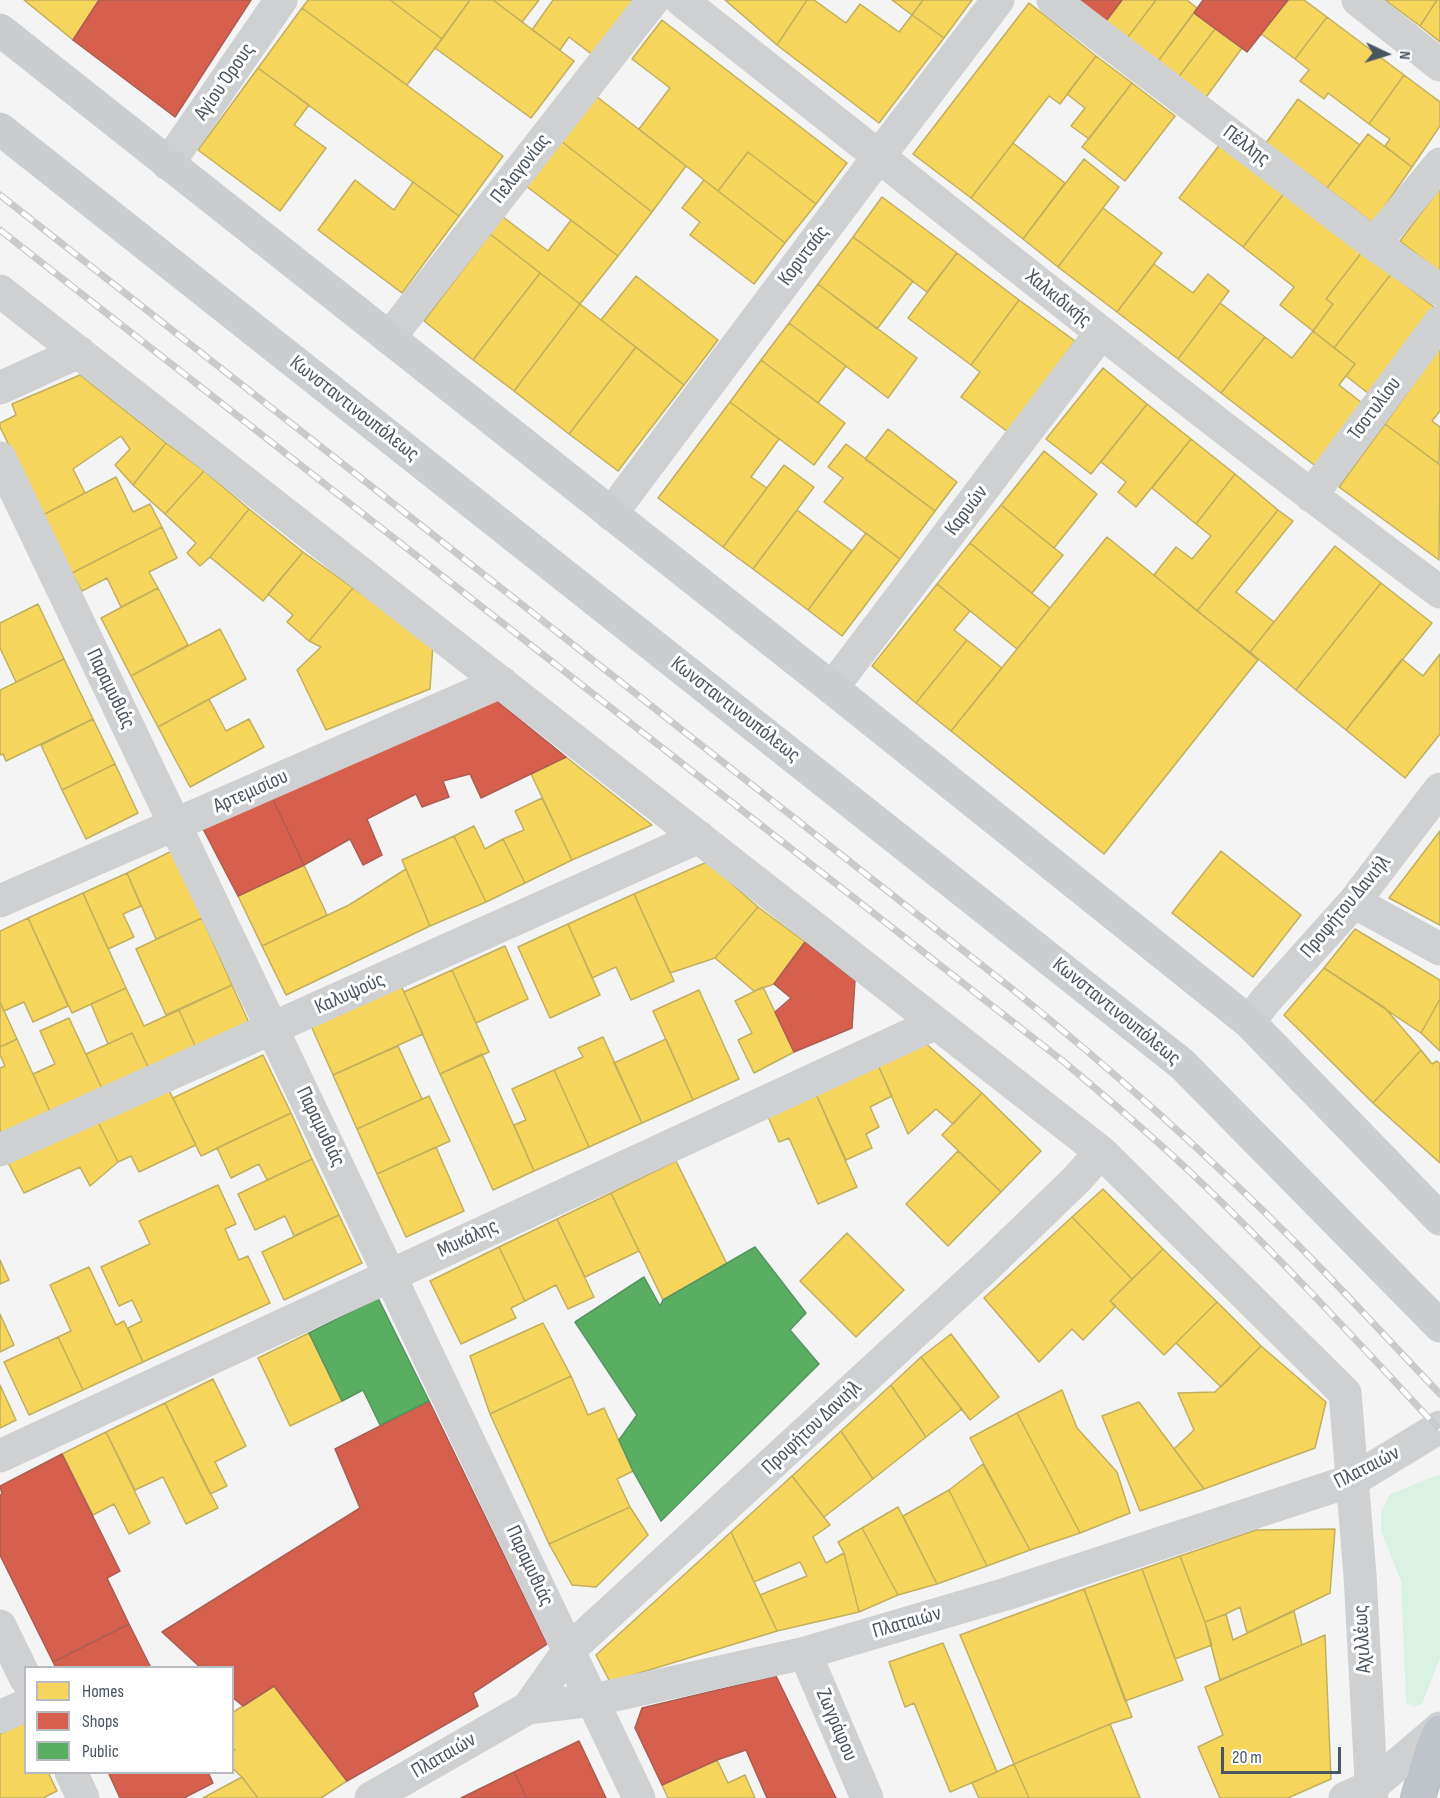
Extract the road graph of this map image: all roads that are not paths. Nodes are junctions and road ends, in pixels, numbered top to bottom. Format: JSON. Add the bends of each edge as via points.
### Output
{"nodes":[{"id":1,"x":281,"y":0,"type":"edge"},
{"id":2,"x":653,"y":0,"type":"edge"},
{"id":3,"x":681,"y":0,"type":"edge"},
{"id":4,"x":998,"y":0,"type":"edge"},
{"id":5,"x":1053,"y":0,"type":"edge"},
{"id":6,"x":1358,"y":0,"type":"edge"},
{"id":7,"x":0,"y":30,"type":"edge"},
{"id":8,"x":1440,"y":65,"type":"edge"},
{"id":9,"x":0,"y":129,"type":"edge"},
{"id":10,"x":879,"y":156,"type":"junction"},
{"id":11,"x":168,"y":164,"type":"junction"},
{"id":12,"x":1440,"y":164,"type":"edge"},
{"id":13,"x":1374,"y":244,"type":"junction"},
{"id":14,"x":1440,"y":290,"type":"edge"},
{"id":15,"x":0,"y":291,"type":"edge"},
{"id":16,"x":1440,"y":322,"type":"edge"},
{"id":17,"x":1101,"y":333,"type":"junction"},
{"id":18,"x":389,"y":338,"type":"junction"},
{"id":19,"x":79,"y":352,"type":"junction"},
{"id":20,"x":0,"y":388,"type":"edge"},
{"id":21,"x":0,"y":458,"type":"edge"},
{"id":22,"x":1311,"y":496,"type":"junction"},
{"id":23,"x":611,"y":514,"type":"junction"},
{"id":24,"x":1440,"y":592,"type":"edge"},
{"id":25,"x":501,"y":682,"type":"junction"},
{"id":26,"x":832,"y":688,"type":"junction"},
{"id":27,"x":1440,"y":789,"type":"edge"},
{"id":28,"x":175,"y":825,"type":"junction"},
{"id":29,"x":699,"y":837,"type":"junction"},
{"id":30,"x":0,"y":901,"type":"edge"},
{"id":31,"x":1354,"y":902,"type":"junction"},
{"id":32,"x":1440,"y":949,"type":"edge"},
{"id":33,"x":1249,"y":1022,"type":"junction"},
{"id":34,"x":936,"y":1023,"type":"junction"},
{"id":35,"x":273,"y":1028,"type":"junction"},
{"id":36,"x":0,"y":1150,"type":"edge"},
{"id":37,"x":1101,"y":1152,"type":"junction"},
{"id":38,"x":1440,"y":1219,"type":"edge"},
{"id":39,"x":391,"y":1275,"type":"junction"},
{"id":40,"x":1440,"y":1326,"type":"edge"},
{"id":41,"x":1440,"y":1427,"type":"edge"},
{"id":42,"x":0,"y":1456,"type":"edge"},
{"id":43,"x":1353,"y":1480,"type":"junction"},
{"id":44,"x":0,"y":1626,"type":"edge"},
{"id":45,"x":569,"y":1650,"type":"junction"},
{"id":46,"x":805,"y":1653,"type":"junction"},
{"id":47,"x":24,"y":1675,"type":"edge"},
{"id":48,"x":593,"y":1700,"type":"junction"},
{"id":49,"x":24,"y":1706,"type":"edge"},
{"id":50,"x":528,"y":1708,"type":"junction"},
{"id":51,"x":0,"y":1717,"type":"edge"},
{"id":52,"x":1440,"y":1730,"type":"edge"},
{"id":53,"x":71,"y":1774,"type":"edge"},
{"id":54,"x":1363,"y":1794,"type":"edge"},
{"id":55,"x":83,"y":1798,"type":"edge"},
{"id":56,"x":371,"y":1798,"type":"edge"},
{"id":57,"x":639,"y":1798,"type":"edge"},
{"id":58,"x":867,"y":1798,"type":"edge"},
{"id":59,"x":1418,"y":1798,"type":"edge"}],
"edges":[{"from":1,"to":11,"type":"street","name":"Αγίου Όρους"},
{"from":2,"to":18,"type":"street","name":"Πελαγονίας"},
{"from":3,"to":10,"type":"street","name":"Χαλκιδικής"},
{"from":4,"to":10,"type":"street","name":"Κορυτσάς"},
{"from":5,"to":13,"type":"street","name":"Πέλλης"},
{"from":6,"to":8,"type":"street"},
{"from":7,"to":11,"type":"main road"},
{"from":9,"to":40,"type":"main road","name":"Κωνσταντινουπόλεως","via":[[1182,1064]]},
{"from":10,"to":17,"type":"street","name":"Χαλκιδικής"},
{"from":10,"to":23,"type":"street","name":"Κορυτσάς"},
{"from":11,"to":18,"type":"main road"},
{"from":12,"to":13,"type":"street"},
{"from":13,"to":14,"type":"street","name":"Πέλλης"},
{"from":15,"to":19,"type":"street"},
{"from":16,"to":22,"type":"street","name":"Τσοτυλίου"},
{"from":17,"to":22,"type":"street","name":"Χαλκιδικής"},
{"from":17,"to":26,"type":"street","name":"Καρυών"},
{"from":18,"to":23,"type":"main road"},
{"from":19,"to":20,"type":"street"},
{"from":19,"to":25,"type":"street"},
{"from":21,"to":28,"type":"street","name":"Παραμυθιάς"},
{"from":22,"to":24,"type":"street","name":"Χαλκιδικής"},
{"from":23,"to":26,"type":"main road"},
{"from":25,"to":28,"type":"street","name":"Αρτεμισίου"},
{"from":25,"to":29,"type":"street"},
{"from":26,"to":33,"type":"main road"},
{"from":27,"to":31,"type":"street","name":"Προφήτου Δανιήλ"},
{"from":28,"to":30,"type":"street","name":"Αρτεμισίου"},
{"from":28,"to":35,"type":"street","name":"Παραμυθιάς"},
{"from":29,"to":34,"type":"street"},
{"from":29,"to":35,"type":"street","name":"Καλυψούς"},
{"from":31,"to":32,"type":"street"},
{"from":31,"to":33,"type":"street","name":"Προφήτου Δανιήλ"},
{"from":33,"to":38,"type":"main road"},
{"from":34,"to":37,"type":"street"},
{"from":34,"to":39,"type":"street","name":"Μυκάλης"},
{"from":35,"to":36,"type":"street","name":"Καλυψούς"},
{"from":35,"to":39,"type":"street","name":"Παραμυθιάς"},
{"from":37,"to":43,"type":"street","via":[[1345,1393]]},
{"from":37,"to":45,"type":"street","name":"Προφήτου Δανιήλ","via":[[996,1258]]},
{"from":39,"to":42,"type":"street","name":"Μυκάλης"},
{"from":39,"to":45,"type":"street","name":"Παραμυθιάς"},
{"from":41,"to":43,"type":"street","name":"Πλαταιών"},
{"from":43,"to":46,"type":"street","name":"Πλαταιών","via":[[1006,1594]]},
{"from":43,"to":54,"type":"street","name":"Αχιλλέως"},
{"from":44,"to":47,"type":"street"},
{"from":45,"to":48,"type":"street","name":"Παραμυθιάς"},
{"from":45,"to":50,"type":"street","name":"Προφήτου Δανιήλ"},
{"from":46,"to":48,"type":"street","name":"Πλαταιών"},
{"from":46,"to":58,"type":"street","name":"Ζωγράφου"},
{"from":48,"to":50,"type":"street","name":"Πλαταιών"},
{"from":48,"to":57,"type":"street","name":"Παραμυθιάς"},
{"from":49,"to":51,"type":"street"},
{"from":50,"to":56,"type":"street","name":"Πλαταιών"},
{"from":52,"to":54,"type":"street"},
{"from":52,"to":59,"type":"highway"},
{"from":53,"to":55,"type":"street"}]}
